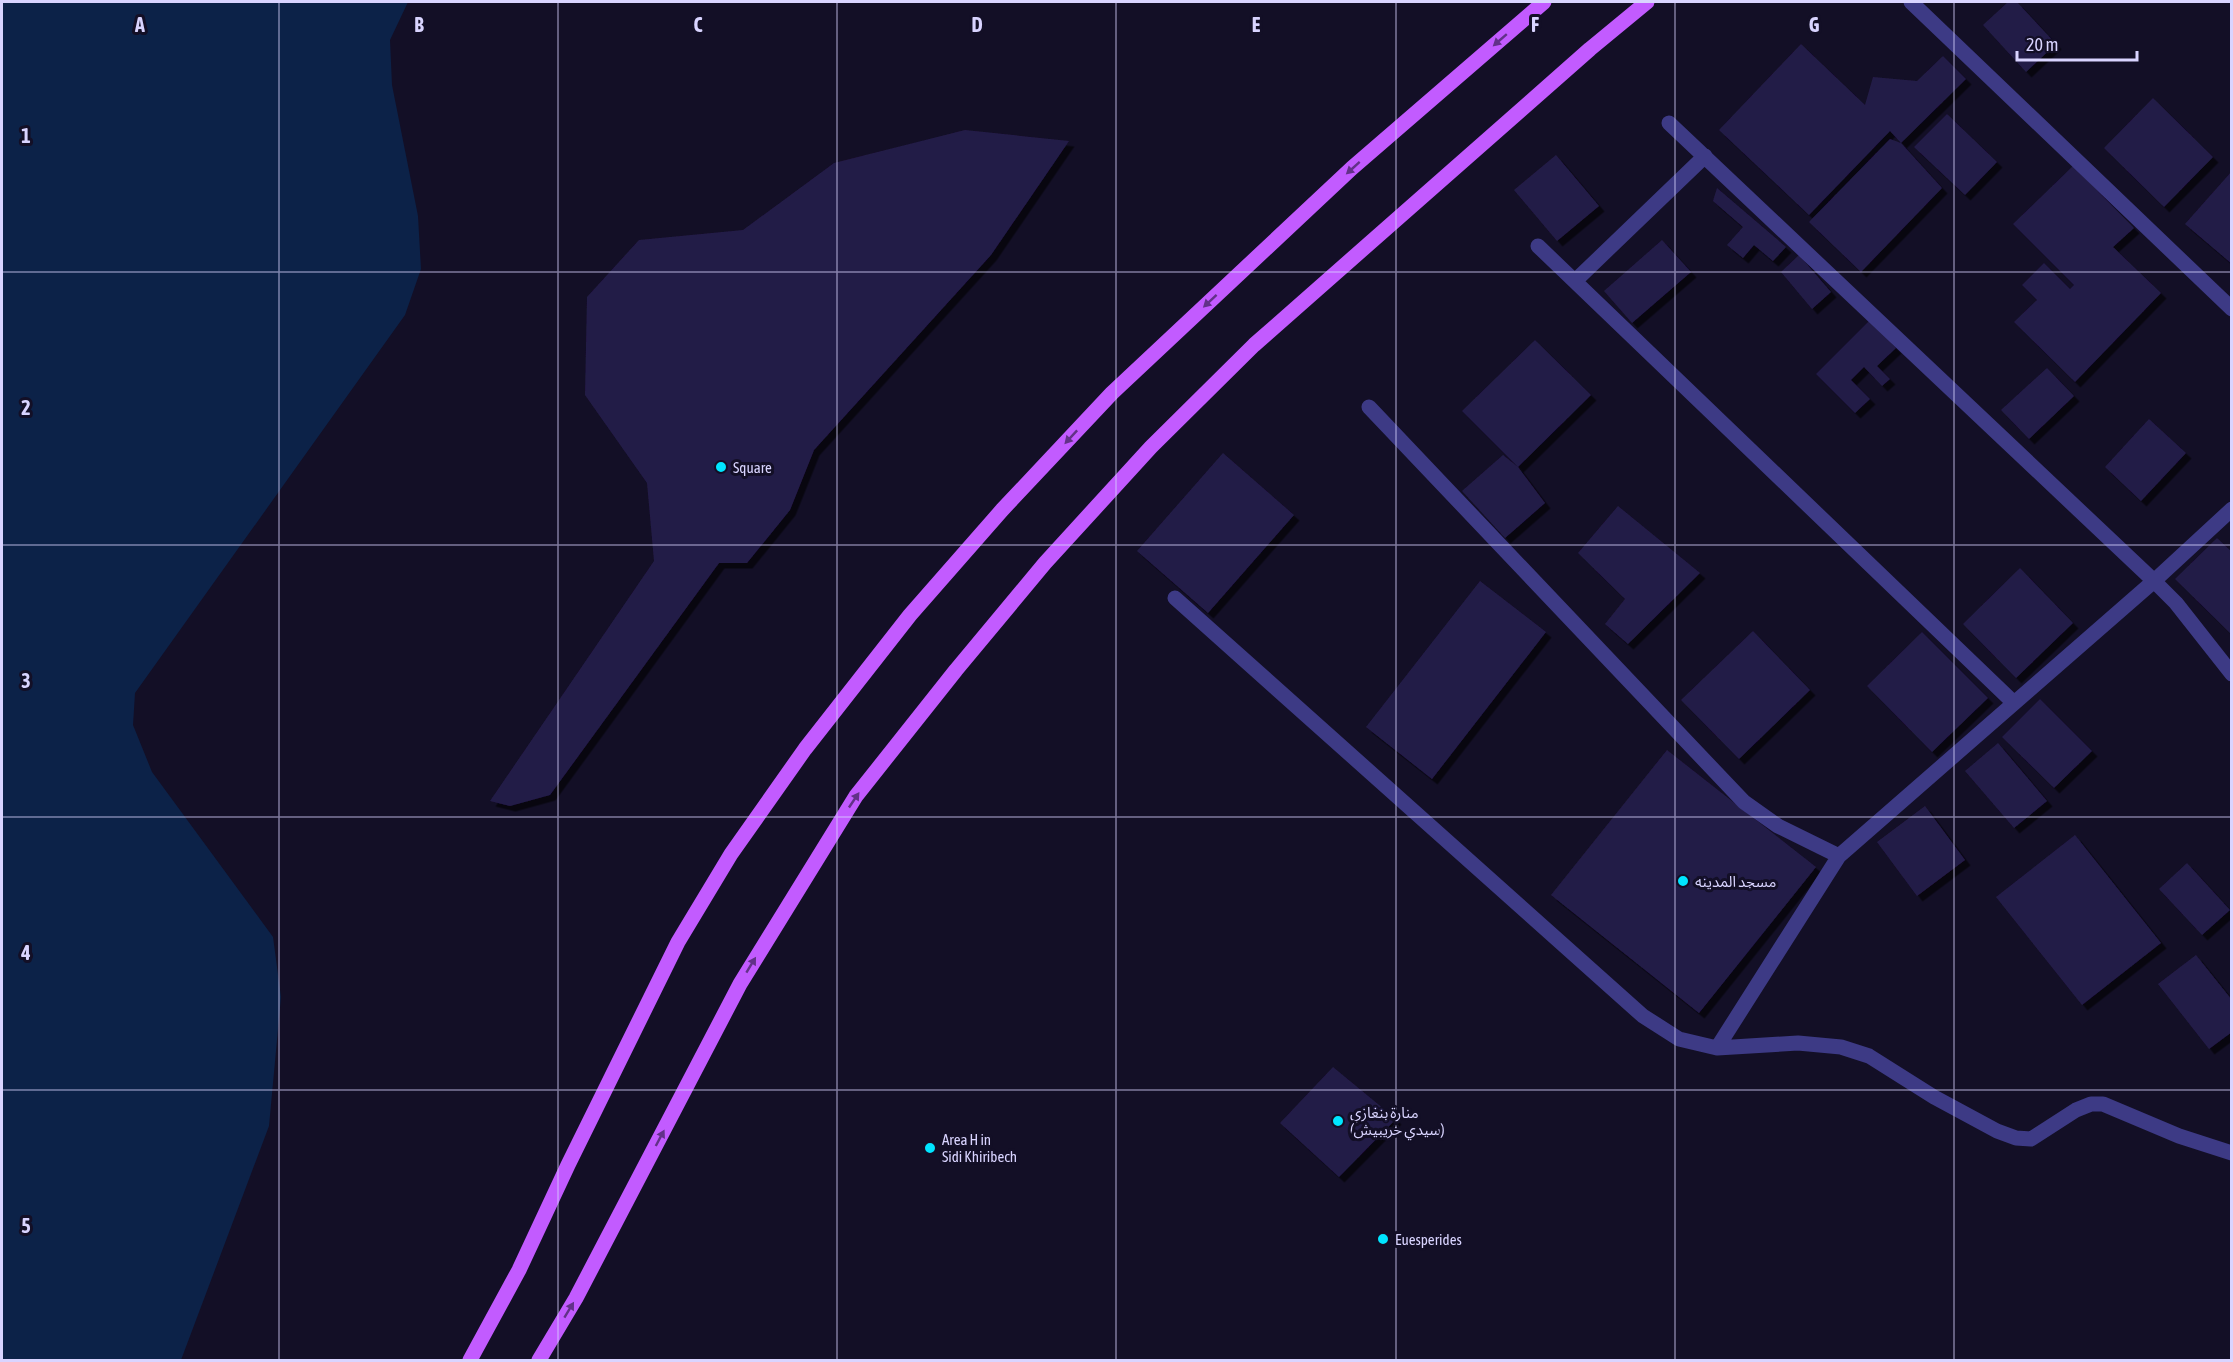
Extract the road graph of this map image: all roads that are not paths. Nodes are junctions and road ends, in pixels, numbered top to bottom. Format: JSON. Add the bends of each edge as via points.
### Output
{"nodes":[{"id":1,"x":1544,"y":2,"type":"edge"},
{"id":2,"x":1647,"y":2,"type":"edge"},
{"id":3,"x":1911,"y":2,"type":"edge"},
{"id":4,"x":1669,"y":123,"type":"dead end"},
{"id":5,"x":1705,"y":156,"type":"junction"},
{"id":6,"x":1538,"y":246,"type":"dead end"},
{"id":7,"x":1575,"y":281,"type":"junction"},
{"id":8,"x":2232,"y":309,"type":"edge"},
{"id":9,"x":1369,"y":407,"type":"dead end"},
{"id":10,"x":2232,"y":509,"type":"edge"},
{"id":11,"x":2154,"y":581,"type":"junction"},
{"id":12,"x":1175,"y":598,"type":"dead end"},
{"id":13,"x":2232,"y":674,"type":"edge"},
{"id":14,"x":2014,"y":703,"type":"junction"},
{"id":15,"x":1839,"y":856,"type":"junction"},
{"id":16,"x":1717,"y":1048,"type":"junction"},
{"id":17,"x":2232,"y":1153,"type":"edge"},
{"id":18,"x":470,"y":1360,"type":"edge"},
{"id":19,"x":539,"y":1360,"type":"edge"}],
"edges":[{"from":1,"to":18,"type":"main road","one_way":true,"via":[[1352,168],[1112,393],[910,615],[805,749],[731,854],[678,942],[519,1270]]},
{"from":19,"to":2,"type":"main road","one_way":true,"via":[[576,1298],[740,984],[856,796],[956,670],[1045,563],[1151,447],[1254,345]]},
{"from":3,"to":8,"type":"street"},
{"from":4,"to":5,"type":"street"},
{"from":5,"to":7,"type":"street"},
{"from":5,"to":11,"type":"street"},
{"from":6,"to":7,"type":"street"},
{"from":7,"to":14,"type":"street"},
{"from":9,"to":15,"type":"street","via":[[1744,802],[1778,826]]},
{"from":10,"to":11,"type":"street"},
{"from":11,"to":13,"type":"street"},
{"from":11,"to":14,"type":"street"},
{"from":12,"to":16,"type":"street","via":[[1643,1016],[1679,1039]]},
{"from":14,"to":15,"type":"street"},
{"from":15,"to":16,"type":"street"},
{"from":16,"to":17,"type":"street","via":[[1798,1043],[1841,1047],[1869,1056],[1934,1097],[2016,1138],[2031,1139],[2076,1110],[2103,1104]]}]}
